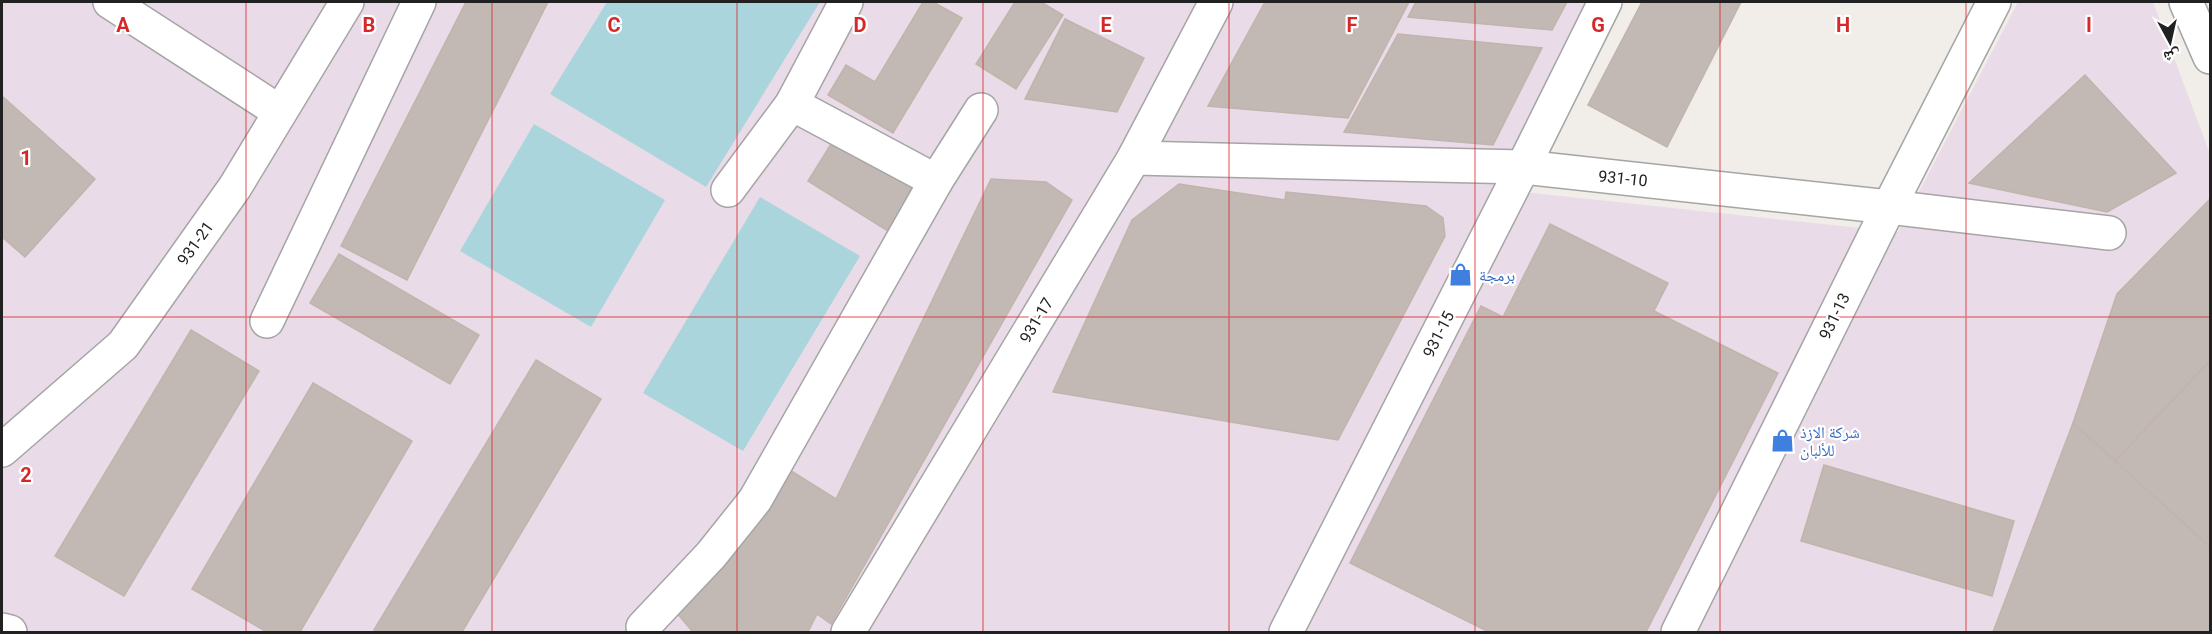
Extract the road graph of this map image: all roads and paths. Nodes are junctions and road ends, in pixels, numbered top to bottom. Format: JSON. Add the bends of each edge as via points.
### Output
{"nodes":[{"id":1,"x":347,"y":2,"type":"edge"},
{"id":2,"x":419,"y":2,"type":"edge"},
{"id":3,"x":846,"y":2,"type":"edge"},
{"id":4,"x":1216,"y":2,"type":"edge"},
{"id":5,"x":1605,"y":2,"type":"edge"},
{"id":6,"x":1994,"y":2,"type":"edge"},
{"id":7,"x":2186,"y":2,"type":"edge"},
{"id":8,"x":118,"y":4,"type":"edge"},
{"id":9,"x":2211,"y":57,"type":"edge"},
{"id":10,"x":792,"y":104,"type":"junction"},
{"id":11,"x":981,"y":110,"type":"dead end"},
{"id":12,"x":280,"y":112,"type":"junction"},
{"id":13,"x":1134,"y":158,"type":"junction"},
{"id":14,"x":1523,"y":167,"type":"junction"},
{"id":15,"x":936,"y":182,"type":"junction"},
{"id":16,"x":728,"y":190,"type":"dead end"},
{"id":17,"x":1889,"y":207,"type":"junction"},
{"id":18,"x":2109,"y":233,"type":"dead end"},
{"id":19,"x":267,"y":321,"type":"dead end"},
{"id":20,"x":2,"y":450,"type":"edge"},
{"id":21,"x":643,"y":627,"type":"dead end"},
{"id":22,"x":2,"y":630,"type":"edge"},
{"id":23,"x":10,"y":633,"type":"edge"},
{"id":24,"x":848,"y":633,"type":"edge"},
{"id":25,"x":1286,"y":633,"type":"edge"},
{"id":26,"x":1678,"y":633,"type":"edge"}],
"edges":[{"from":1,"to":12,"type":"street","name":"931-21"},
{"from":2,"to":19,"type":"street"},
{"from":3,"to":10,"type":"street"},
{"from":4,"to":13,"type":"street","name":"931-17"},
{"from":5,"to":14,"type":"street","name":"931-15"},
{"from":6,"to":17,"type":"street","name":"931-13"},
{"from":7,"to":9,"type":"street"},
{"from":8,"to":12,"type":"street"},
{"from":10,"to":15,"type":"street"},
{"from":10,"to":16,"type":"street"},
{"from":11,"to":15,"type":"street"},
{"from":12,"to":20,"type":"street","name":"931-21","via":[[235,187],[123,345]]},
{"from":13,"to":14,"type":"street","name":"931-10"},
{"from":13,"to":24,"type":"street","name":"931-17"},
{"from":14,"to":17,"type":"street","name":"931-10"},
{"from":14,"to":25,"type":"street","name":"931-15"},
{"from":15,"to":21,"type":"street","via":[[755,500],[711,555]]},
{"from":17,"to":18,"type":"street","name":"931-10"},
{"from":17,"to":26,"type":"street","name":"931-13"},
{"from":22,"to":23,"type":"street"}]}
